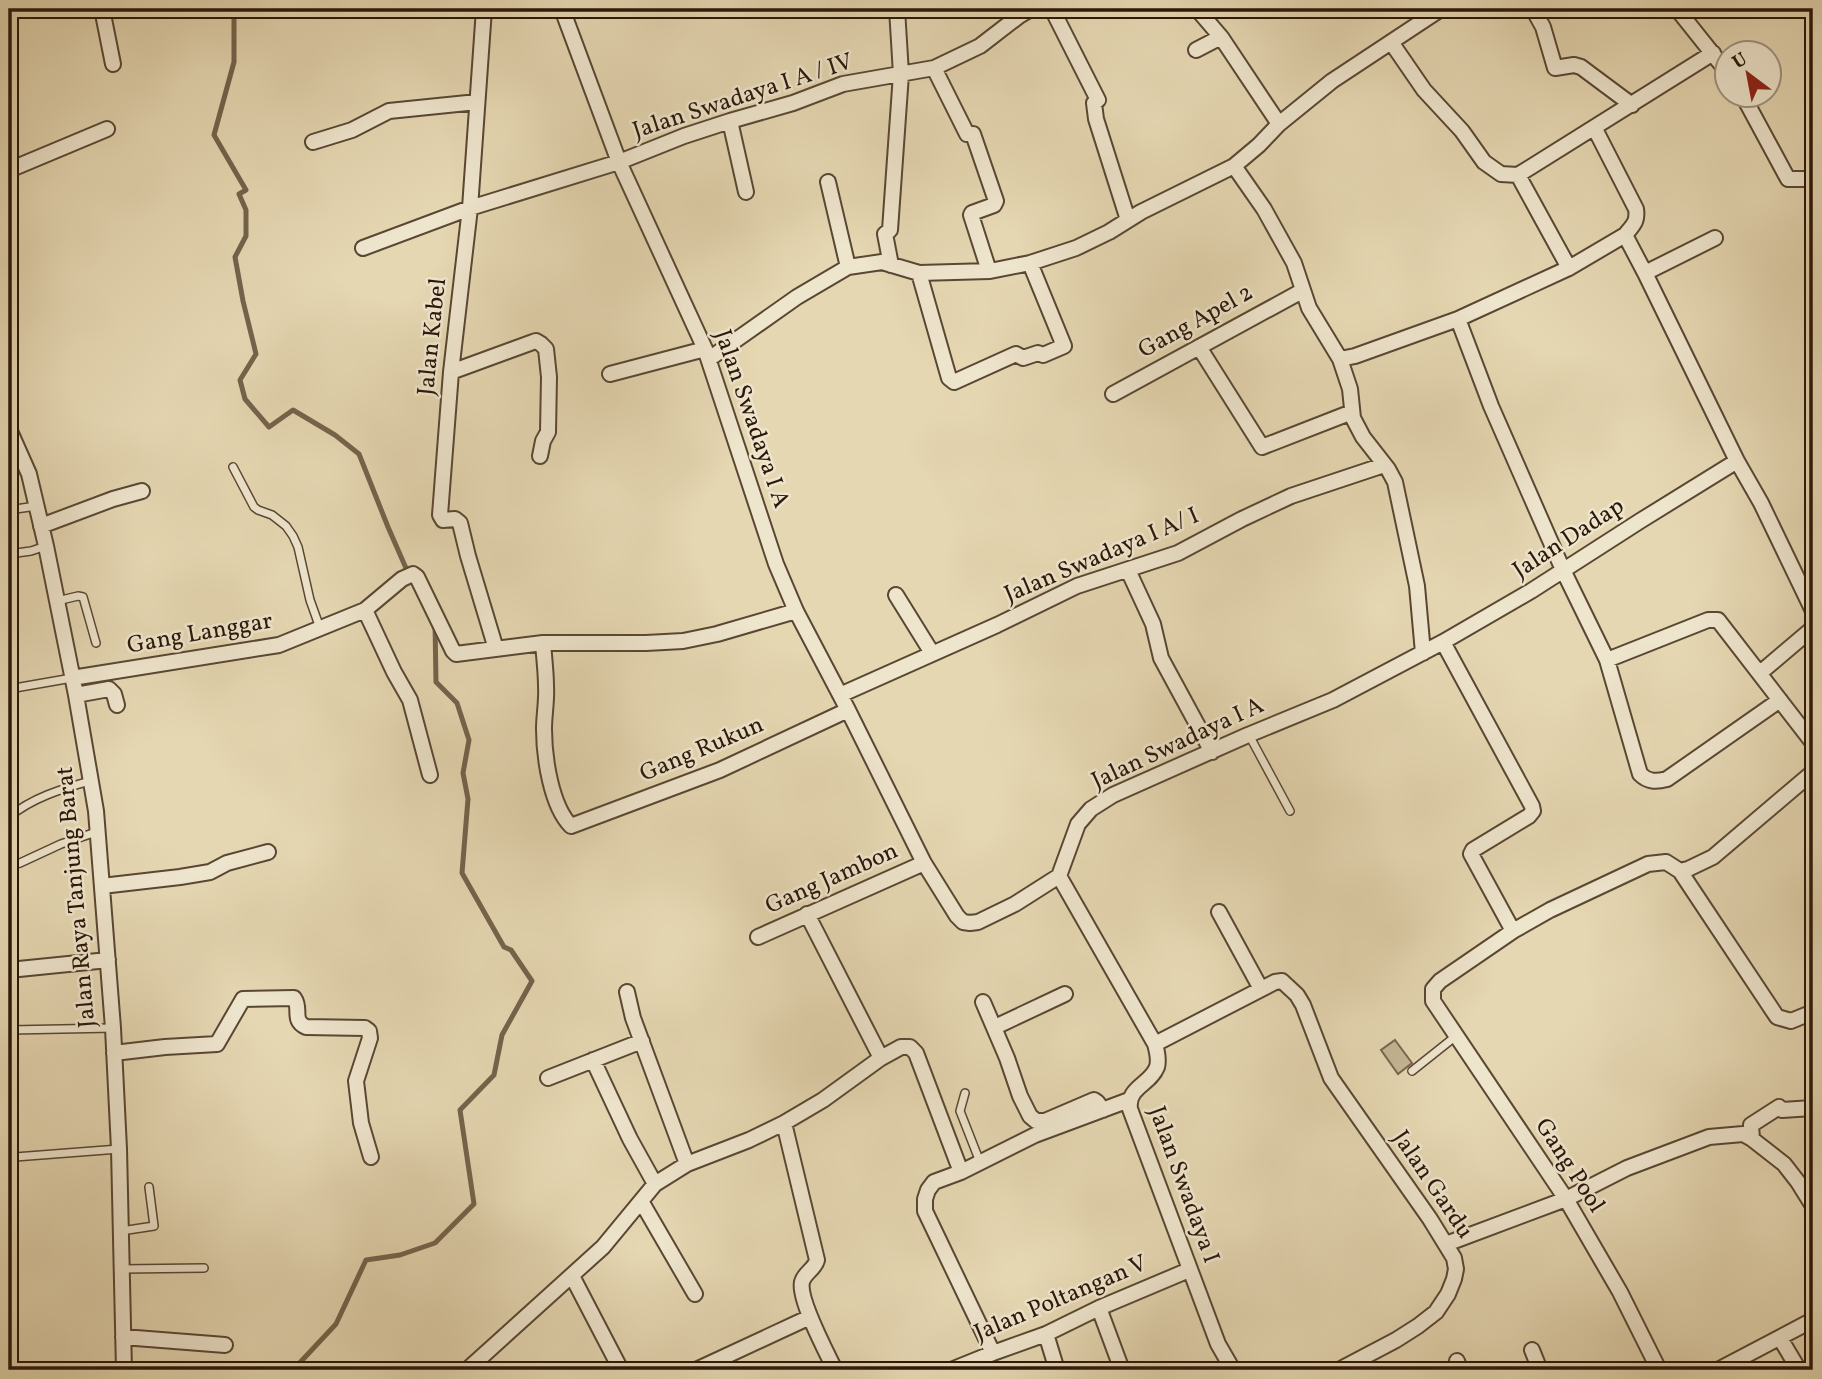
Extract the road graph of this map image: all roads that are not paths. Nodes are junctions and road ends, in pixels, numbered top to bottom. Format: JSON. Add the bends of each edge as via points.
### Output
{"nodes":[{"id":1,"x":102,"y":9,"type":"edge"},
{"id":2,"x":484,"y":9,"type":"edge"},
{"id":3,"x":562,"y":9,"type":"edge"},
{"id":4,"x":897,"y":9,"type":"edge"},
{"id":5,"x":1031,"y":9,"type":"edge"},
{"id":6,"x":1052,"y":9,"type":"edge"},
{"id":7,"x":1197,"y":9,"type":"edge"},
{"id":8,"x":1533,"y":9,"type":"edge"},
{"id":9,"x":1676,"y":9,"type":"edge"},
{"id":10,"x":1433,"y":11,"type":"edge"},
{"id":11,"x":1221,"y":37,"type":"junction"},
{"id":12,"x":1391,"y":42,"type":"junction"},
{"id":13,"x":1196,"y":50,"type":"dead end"},
{"id":14,"x":1713,"y":53,"type":"joint"},
{"id":15,"x":113,"y":64,"type":"dead end"},
{"id":16,"x":934,"y":68,"type":"junction"},
{"id":17,"x":901,"y":74,"type":"junction"},
{"id":18,"x":477,"y":102,"type":"junction"},
{"id":19,"x":1632,"y":105,"type":"junction"},
{"id":20,"x":1750,"y":108,"type":"edge"},
{"id":21,"x":730,"y":121,"type":"junction"},
{"id":22,"x":1279,"y":124,"type":"junction"},
{"id":23,"x":107,"y":129,"type":"dead end"},
{"id":24,"x":1595,"y":129,"type":"junction"},
{"id":25,"x":313,"y":142,"type":"dead end"},
{"id":26,"x":619,"y":162,"type":"junction"},
{"id":27,"x":1234,"y":166,"type":"junction"},
{"id":28,"x":9,"y":170,"type":"edge"},
{"id":29,"x":1518,"y":175,"type":"junction"},
{"id":30,"x":1813,"y":179,"type":"edge"},
{"id":31,"x":828,"y":183,"type":"dead end"},
{"id":32,"x":746,"y":192,"type":"dead end"},
{"id":33,"x":470,"y":208,"type":"junction"},
{"id":34,"x":1128,"y":220,"type":"junction"},
{"id":35,"x":1625,"y":236,"type":"junction"},
{"id":36,"x":1715,"y":238,"type":"dead end"},
{"id":37,"x":363,"y":248,"type":"dead end"},
{"id":38,"x":1030,"y":263,"type":"junction"},
{"id":39,"x":891,"y":265,"type":"junction"},
{"id":40,"x":848,"y":267,"type":"junction"},
{"id":41,"x":1569,"y":268,"type":"junction"},
{"id":42,"x":989,"y":271,"type":"junction"},
{"id":43,"x":919,"y":273,"type":"junction"},
{"id":44,"x":1645,"y":273,"type":"junction"},
{"id":45,"x":1302,"y":291,"type":"junction"},
{"id":46,"x":1458,"y":318,"type":"junction"},
{"id":47,"x":1199,"y":347,"type":"junction"},
{"id":48,"x":707,"y":354,"type":"junction"},
{"id":49,"x":1340,"y":359,"type":"junction"},
{"id":50,"x":451,"y":372,"type":"junction"},
{"id":51,"x":610,"y":374,"type":"dead end"},
{"id":52,"x":1113,"y":394,"type":"dead end"},
{"id":53,"x":1352,"y":412,"type":"junction"},
{"id":54,"x":9,"y":429,"type":"edge"},
{"id":55,"x":14,"y":451,"type":"edge"},
{"id":56,"x":540,"y":456,"type":"dead end"},
{"id":57,"x":1737,"y":461,"type":"junction"},
{"id":58,"x":1384,"y":465,"type":"junction"},
{"id":59,"x":233,"y":467,"type":"dead end"},
{"id":60,"x":142,"y":491,"type":"dead end"},
{"id":61,"x":37,"y":505,"type":"junction"},
{"id":62,"x":9,"y":510,"type":"edge"},
{"id":63,"x":41,"y":526,"type":"junction"},
{"id":64,"x":46,"y":546,"type":"junction"},
{"id":65,"x":9,"y":554,"type":"edge"},
{"id":66,"x":1128,"y":570,"type":"junction"},
{"id":67,"x":1563,"y":570,"type":"junction"},
{"id":68,"x":896,"y":595,"type":"dead end"},
{"id":69,"x":57,"y":601,"type":"junction"},
{"id":70,"x":365,"y":610,"type":"junction"},
{"id":71,"x":796,"y":611,"type":"junction"},
{"id":72,"x":1813,"y":611,"type":"edge"},
{"id":73,"x":1813,"y":628,"type":"edge"},
{"id":74,"x":320,"y":629,"type":"junction"},
{"id":75,"x":1443,"y":642,"type":"junction"},
{"id":76,"x":96,"y":643,"type":"dead end"},
{"id":77,"x":543,"y":643,"type":"junction"},
{"id":78,"x":496,"y":649,"type":"junction"},
{"id":79,"x":932,"y":653,"type":"junction"},
{"id":80,"x":1423,"y":653,"type":"junction"},
{"id":81,"x":1607,"y":660,"type":"junction"},
{"id":82,"x":1760,"y":673,"type":"junction"},
{"id":83,"x":72,"y":678,"type":"junction"},
{"id":84,"x":9,"y":689,"type":"edge"},
{"id":85,"x":76,"y":695,"type":"junction"},
{"id":86,"x":840,"y":695,"type":"junction"},
{"id":87,"x":1780,"y":700,"type":"junction"},
{"id":88,"x":117,"y":705,"type":"dead end"},
{"id":89,"x":848,"y":710,"type":"junction"},
{"id":90,"x":1248,"y":735,"type":"junction"},
{"id":91,"x":1813,"y":743,"type":"edge"},
{"id":92,"x":1212,"y":752,"type":"junction"},
{"id":93,"x":430,"y":775,"type":"dead end"},
{"id":94,"x":1811,"y":779,"type":"edge"},
{"id":95,"x":91,"y":780,"type":"junction"},
{"id":96,"x":1290,"y":811,"type":"dead end"},
{"id":97,"x":9,"y":817,"type":"edge"},
{"id":98,"x":99,"y":831,"type":"junction"},
{"id":99,"x":268,"y":852,"type":"dead end"},
{"id":100,"x":924,"y":863,"type":"junction"},
{"id":101,"x":9,"y":866,"type":"edge"},
{"id":102,"x":1680,"y":872,"type":"junction"},
{"id":103,"x":1059,"y":876,"type":"junction"},
{"id":104,"x":102,"y":886,"type":"junction"},
{"id":105,"x":1220,"y":912,"type":"dead end"},
{"id":106,"x":807,"y":914,"type":"junction"},
{"id":107,"x":1513,"y":931,"type":"junction"},
{"id":108,"x":758,"y":937,"type":"dead end"},
{"id":109,"x":108,"y":960,"type":"junction"},
{"id":110,"x":9,"y":970,"type":"edge"},
{"id":111,"x":1261,"y":989,"type":"junction"},
{"id":112,"x":627,"y":992,"type":"dead end"},
{"id":113,"x":1065,"y":994,"type":"dead end"},
{"id":114,"x":983,"y":1002,"type":"dead end"},
{"id":115,"x":1813,"y":1012,"type":"edge"},
{"id":116,"x":995,"y":1027,"type":"junction"},
{"id":117,"x":113,"y":1028,"type":"junction"},
{"id":118,"x":10,"y":1030,"type":"edge"},
{"id":119,"x":1455,"y":1036,"type":"junction"},
{"id":120,"x":642,"y":1041,"type":"junction"},
{"id":121,"x":1155,"y":1044,"type":"junction"},
{"id":122,"x":114,"y":1054,"type":"junction"},
{"id":123,"x":881,"y":1058,"type":"junction"},
{"id":124,"x":593,"y":1060,"type":"junction"},
{"id":125,"x":1412,"y":1071,"type":"dead end"},
{"id":126,"x":548,"y":1078,"type":"dead end"},
{"id":127,"x":965,"y":1093,"type":"dead end"},
{"id":128,"x":1129,"y":1100,"type":"junction"},
{"id":129,"x":1813,"y":1108,"type":"edge"},
{"id":130,"x":1103,"y":1110,"type":"junction"},
{"id":131,"x":784,"y":1123,"type":"junction"},
{"id":132,"x":1752,"y":1139,"type":"junction"},
{"id":133,"x":119,"y":1149,"type":"junction"},
{"id":134,"x":15,"y":1157,"type":"dead end"},
{"id":135,"x":371,"y":1157,"type":"dead end"},
{"id":136,"x":980,"y":1162,"type":"junction"},
{"id":137,"x":687,"y":1164,"type":"junction"},
{"id":138,"x":961,"y":1172,"type":"junction"},
{"id":139,"x":655,"y":1184,"type":"junction"},
{"id":140,"x":149,"y":1187,"type":"dead end"},
{"id":141,"x":1566,"y":1199,"type":"junction"},
{"id":142,"x":641,"y":1201,"type":"junction"},
{"id":143,"x":1813,"y":1206,"type":"edge"},
{"id":144,"x":121,"y":1231,"type":"junction"},
{"id":145,"x":1446,"y":1244,"type":"junction"},
{"id":146,"x":204,"y":1268,"type":"dead end"},
{"id":147,"x":122,"y":1269,"type":"junction"},
{"id":148,"x":1189,"y":1270,"type":"junction"},
{"id":149,"x":572,"y":1276,"type":"junction"},
{"id":150,"x":695,"y":1294,"type":"dead end"},
{"id":151,"x":1099,"y":1308,"type":"junction"},
{"id":152,"x":810,"y":1317,"type":"junction"},
{"id":153,"x":1813,"y":1320,"type":"edge"},
{"id":154,"x":1046,"y":1334,"type":"junction"},
{"id":155,"x":123,"y":1337,"type":"junction"},
{"id":156,"x":1780,"y":1338,"type":"junction"},
{"id":157,"x":225,"y":1345,"type":"dead end"},
{"id":158,"x":1532,"y":1350,"type":"dead end"},
{"id":159,"x":993,"y":1353,"type":"junction"},
{"id":160,"x":124,"y":1370,"type":"edge"},
{"id":161,"x":467,"y":1370,"type":"edge"},
{"id":162,"x":621,"y":1370,"type":"edge"},
{"id":163,"x":696,"y":1370,"type":"edge"},
{"id":164,"x":835,"y":1370,"type":"edge"},
{"id":165,"x":951,"y":1370,"type":"edge"},
{"id":166,"x":1057,"y":1370,"type":"edge"},
{"id":167,"x":1122,"y":1370,"type":"edge"},
{"id":168,"x":1233,"y":1370,"type":"edge"},
{"id":169,"x":1339,"y":1370,"type":"edge"},
{"id":170,"x":1540,"y":1370,"type":"edge"},
{"id":171,"x":1659,"y":1370,"type":"edge"},
{"id":172,"x":1718,"y":1370,"type":"edge"},
{"id":173,"x":1799,"y":1370,"type":"edge"}],
"edges":[{"from":1,"to":15,"type":"street"},
{"from":2,"to":18,"type":"street","name":"Jalan Kabel"},
{"from":3,"to":26,"type":"street","name":"Jalan Swadaya I A"},
{"from":4,"to":17,"type":"street"},
{"from":5,"to":16,"type":"street","name":"Jalan Swadaya I A / IV","via":[[980,46]]},
{"from":6,"to":34,"type":"street","via":[[1098,100],[1094,103],[1096,119]]},
{"from":7,"to":11,"type":"street"},
{"from":8,"to":19,"type":"street","via":[[1555,68],[1580,66]]},
{"from":9,"to":14,"type":"street"},
{"from":10,"to":12,"type":"street"},
{"from":11,"to":13,"type":"street"},
{"from":11,"to":22,"type":"street"},
{"from":12,"to":22,"type":"street"},
{"from":12,"to":29,"type":"street","via":[[1484,162],[1501,174]]},
{"from":14,"to":19,"type":"street"},
{"from":16,"to":17,"type":"street","name":"Jalan Swadaya I A / IV"},
{"from":16,"to":42,"type":"street","via":[[967,134],[973,134],[996,201],[971,215]]},
{"from":17,"to":21,"type":"street","name":"Jalan Swadaya I A / IV","via":[[842,84]]},
{"from":17,"to":39,"type":"street","via":[[890,230],[885,234]]},
{"from":18,"to":25,"type":"street","via":[[388,111],[352,130]]},
{"from":18,"to":33,"type":"street","name":"Jalan Kabel"},
{"from":19,"to":24,"type":"street"},
{"from":20,"to":30,"type":"street","via":[[1788,179]]},
{"from":21,"to":26,"type":"street","name":"Jalan Swadaya I A / IV"},
{"from":21,"to":32,"type":"street"},
{"from":22,"to":27,"type":"street"},
{"from":23,"to":28,"type":"street"},
{"from":24,"to":29,"type":"street"},
{"from":24,"to":35,"type":"street","via":[[1636,209],[1635,224]]},
{"from":26,"to":33,"type":"street","name":"Jalan Swadaya I A / IV"},
{"from":26,"to":48,"type":"street","name":"Jalan Swadaya I A"},
{"from":27,"to":34,"type":"street"},
{"from":27,"to":45,"type":"street","via":[[1294,262]]},
{"from":29,"to":41,"type":"street"},
{"from":31,"to":40,"type":"street"},
{"from":33,"to":37,"type":"street","name":"Jalan Swadaya I A / IV"},
{"from":33,"to":50,"type":"street","name":"Jalan Kabel"},
{"from":34,"to":38,"type":"street","via":[[1076,248]]},
{"from":35,"to":41,"type":"street"},
{"from":35,"to":44,"type":"street"},
{"from":36,"to":44,"type":"street"},
{"from":38,"to":42,"type":"street"},
{"from":38,"to":43,"type":"street","via":[[1064,345],[1045,355],[1023,358],[1016,354],[956,382],[949,378]]},
{"from":39,"to":40,"type":"street"},
{"from":39,"to":43,"type":"street"},
{"from":40,"to":48,"type":"street"},
{"from":41,"to":46,"type":"street"},
{"from":42,"to":43,"type":"street"},
{"from":44,"to":57,"type":"street"},
{"from":45,"to":47,"type":"street","name":"Gang Apel 2"},
{"from":45,"to":49,"type":"street"},
{"from":46,"to":49,"type":"street"},
{"from":46,"to":67,"type":"street"},
{"from":47,"to":52,"type":"street","name":"Gang Apel 2"},
{"from":47,"to":53,"type":"street","via":[[1262,447]]},
{"from":48,"to":51,"type":"street"},
{"from":48,"to":71,"type":"street","name":"Jalan Swadaya I A"},
{"from":49,"to":53,"type":"street"},
{"from":50,"to":56,"type":"street","via":[[536,341],[541,344],[549,377],[548,432]]},
{"from":50,"to":78,"type":"street","name":"Jalan Kabel","via":[[440,515],[443,520],[460,523]]},
{"from":53,"to":58,"type":"street","via":[[1363,437]]},
{"from":54,"to":55,"type":"street","name":"Jalan Raya Tanjung Barat"},
{"from":55,"to":61,"type":"street","name":"Jalan Raya Tanjung Barat","via":[[29,474]]},
{"from":57,"to":67,"type":"street","name":"Jalan Dadap"},
{"from":57,"to":72,"type":"street"},
{"from":58,"to":66,"type":"street","name":"Jalan Swadaya I A/ I","via":[[1291,496],[1178,553]]},
{"from":58,"to":80,"type":"street","via":[[1395,482],[1409,542]]},
{"from":59,"to":74,"type":"lane","via":[[254,506],[272,515],[293,536]]},
{"from":60,"to":63,"type":"street"},
{"from":61,"to":62,"type":"lane"},
{"from":61,"to":63,"type":"street","name":"Jalan Raya Tanjung Barat"},
{"from":63,"to":64,"type":"street","name":"Jalan Raya Tanjung Barat"},
{"from":64,"to":65,"type":"lane"},
{"from":64,"to":69,"type":"street","name":"Jalan Raya Tanjung Barat"},
{"from":66,"to":79,"type":"street","name":"Jalan Swadaya I A/ I","via":[[1077,586]]},
{"from":66,"to":92,"type":"street","via":[[1153,624],[1161,658]]},
{"from":67,"to":75,"type":"street","name":"Jalan Dadap"},
{"from":67,"to":81,"type":"street"},
{"from":68,"to":79,"type":"street"},
{"from":69,"to":76,"type":"lane","via":[[83,597]]},
{"from":69,"to":83,"type":"street","name":"Jalan Raya Tanjung Barat"},
{"from":70,"to":74,"type":"street","name":"Gang Langgar"},
{"from":70,"to":78,"type":"street","name":"Gang Langgar","via":[[414,574],[455,653]]},
{"from":70,"to":93,"type":"street","via":[[410,700]]},
{"from":71,"to":77,"type":"street","via":[[682,641]]},
{"from":71,"to":86,"type":"street","name":"Jalan Swadaya I A"},
{"from":73,"to":82,"type":"street"},
{"from":74,"to":83,"type":"street","name":"Gang Langgar","via":[[279,645]]},
{"from":75,"to":80,"type":"street","name":"Jalan Dadap"},
{"from":75,"to":107,"type":"street","via":[[1532,806],[1529,816],[1471,854]]},
{"from":77,"to":78,"type":"street"},
{"from":77,"to":89,"type":"street","name":"Gang Rukun","via":[[546,754],[556,803],[571,825],[720,770]]},
{"from":79,"to":86,"type":"street","name":"Jalan Swadaya I A/ I"},
{"from":80,"to":90,"type":"street","name":"Jalan Swadaya I A","via":[[1333,700]]},
{"from":81,"to":82,"type":"street","via":[[1713,619]]},
{"from":81,"to":87,"type":"street","via":[[1640,774],[1646,779],[1667,779]]},
{"from":82,"to":87,"type":"street"},
{"from":83,"to":84,"type":"lane"},
{"from":83,"to":85,"type":"street","name":"Jalan Raya Tanjung Barat"},
{"from":85,"to":88,"type":"street","via":[[109,689]]},
{"from":85,"to":95,"type":"street","name":"Jalan Raya Tanjung Barat"},
{"from":86,"to":89,"type":"street","name":"Jalan Swadaya I A"},
{"from":87,"to":91,"type":"street"},
{"from":89,"to":100,"type":"street","name":"Jalan Swadaya I A"},
{"from":90,"to":92,"type":"street","name":"Jalan Swadaya I A"},
{"from":90,"to":96,"type":"lane"},
{"from":92,"to":103,"type":"street","name":"Jalan Swadaya I A","via":[[1091,809],[1078,824]]},
{"from":94,"to":102,"type":"street","via":[[1713,857]]},
{"from":95,"to":97,"type":"lane","via":[[34,800]]},
{"from":95,"to":98,"type":"street","name":"Jalan Raya Tanjung Barat"},
{"from":98,"to":101,"type":"lane"},
{"from":98,"to":104,"type":"street","name":"Jalan Raya Tanjung Barat"},
{"from":99,"to":104,"type":"street","via":[[210,872]]},
{"from":100,"to":103,"type":"street","name":"Jalan Swadaya I A","via":[[957,916],[970,923],[1015,904]]},
{"from":100,"to":106,"type":"street","name":"Gang Jambon"},
{"from":102,"to":107,"type":"street","via":[[1666,862],[1648,864]]},
{"from":102,"to":115,"type":"street","via":[[1777,1017],[1791,1021]]},
{"from":103,"to":121,"type":"street"},
{"from":104,"to":109,"type":"street","name":"Jalan Raya Tanjung Barat"},
{"from":105,"to":111,"type":"street"},
{"from":106,"to":108,"type":"street","name":"Gang Jambon"},
{"from":106,"to":123,"type":"street"},
{"from":107,"to":119,"type":"street","name":"Gang Pool","via":[[1436,985],[1433,1001]]},
{"from":109,"to":110,"type":"street"},
{"from":109,"to":117,"type":"street","name":"Jalan Raya Tanjung Barat"},
{"from":111,"to":121,"type":"street"},
{"from":111,"to":145,"type":"street","name":"Jalan Gardu","via":[[1283,981],[1297,995],[1331,1078]]},
{"from":112,"to":120,"type":"street"},
{"from":113,"to":116,"type":"street"},
{"from":114,"to":116,"type":"street"},
{"from":116,"to":130,"type":"street","via":[[1020,1096],[1036,1121],[1094,1100]]},
{"from":117,"to":118,"type":"lane"},
{"from":117,"to":122,"type":"street","name":"Jalan Raya Tanjung Barat"},
{"from":119,"to":125,"type":"lane"},
{"from":119,"to":141,"type":"street","name":"Gang Pool"},
{"from":120,"to":124,"type":"street"},
{"from":120,"to":137,"type":"street"},
{"from":121,"to":128,"type":"street","name":"Jalan Swadaya I","via":[[1157,1067]]},
{"from":122,"to":133,"type":"street","name":"Jalan Raya Tanjung Barat"},
{"from":122,"to":135,"type":"street","via":[[217,1044],[243,999],[294,998],[298,1020],[306,1027],[369,1031],[356,1081]]},
{"from":123,"to":131,"type":"street"},
{"from":123,"to":138,"type":"street","via":[[906,1046],[916,1053]]},
{"from":124,"to":126,"type":"street"},
{"from":124,"to":139,"type":"street"},
{"from":127,"to":136,"type":"lane","via":[[960,1111]]},
{"from":128,"to":130,"type":"street"},
{"from":128,"to":148,"type":"street","name":"Jalan Swadaya I"},
{"from":129,"to":132,"type":"street","via":[[1779,1107],[1751,1125]]},
{"from":130,"to":136,"type":"street"},
{"from":131,"to":137,"type":"street"},
{"from":131,"to":152,"type":"street","via":[[817,1260],[802,1283]]},
{"from":132,"to":141,"type":"street","via":[[1743,1134],[1709,1137],[1627,1168]]},
{"from":132,"to":143,"type":"street","via":[[1784,1164]]},
{"from":133,"to":134,"type":"lane"},
{"from":133,"to":144,"type":"street","name":"Jalan Raya Tanjung Barat"},
{"from":136,"to":138,"type":"street"},
{"from":137,"to":139,"type":"street"},
{"from":138,"to":159,"type":"street","via":[[934,1182],[925,1199],[925,1211]]},
{"from":139,"to":142,"type":"street"},
{"from":140,"to":144,"type":"lane","via":[[154,1226]]},
{"from":141,"to":145,"type":"street"},
{"from":141,"to":171,"type":"street","name":"Gang Pool"},
{"from":142,"to":149,"type":"street"},
{"from":142,"to":150,"type":"street"},
{"from":144,"to":147,"type":"street","name":"Jalan Raya Tanjung Barat"},
{"from":145,"to":169,"type":"street","name":"Jalan Gardu","via":[[1454,1258],[1454,1279],[1436,1312],[1396,1340]]},
{"from":146,"to":147,"type":"lane"},
{"from":147,"to":155,"type":"street","name":"Jalan Raya Tanjung Barat"},
{"from":148,"to":151,"type":"street","name":"Jalan Poltangan V"},
{"from":148,"to":168,"type":"street","name":"Jalan Swadaya I"},
{"from":149,"to":161,"type":"street"},
{"from":149,"to":162,"type":"street"},
{"from":151,"to":154,"type":"street","name":"Jalan Poltangan V"},
{"from":151,"to":167,"type":"street"},
{"from":152,"to":163,"type":"street"},
{"from":152,"to":164,"type":"street"},
{"from":153,"to":156,"type":"street"},
{"from":154,"to":159,"type":"street","name":"Jalan Poltangan V"},
{"from":154,"to":166,"type":"street"},
{"from":155,"to":157,"type":"street"},
{"from":155,"to":160,"type":"street","name":"Jalan Raya Tanjung Barat"},
{"from":156,"to":172,"type":"street"},
{"from":156,"to":173,"type":"street"},
{"from":158,"to":170,"type":"street"},
{"from":159,"to":165,"type":"street","name":"Jalan Poltangan V"}]}
